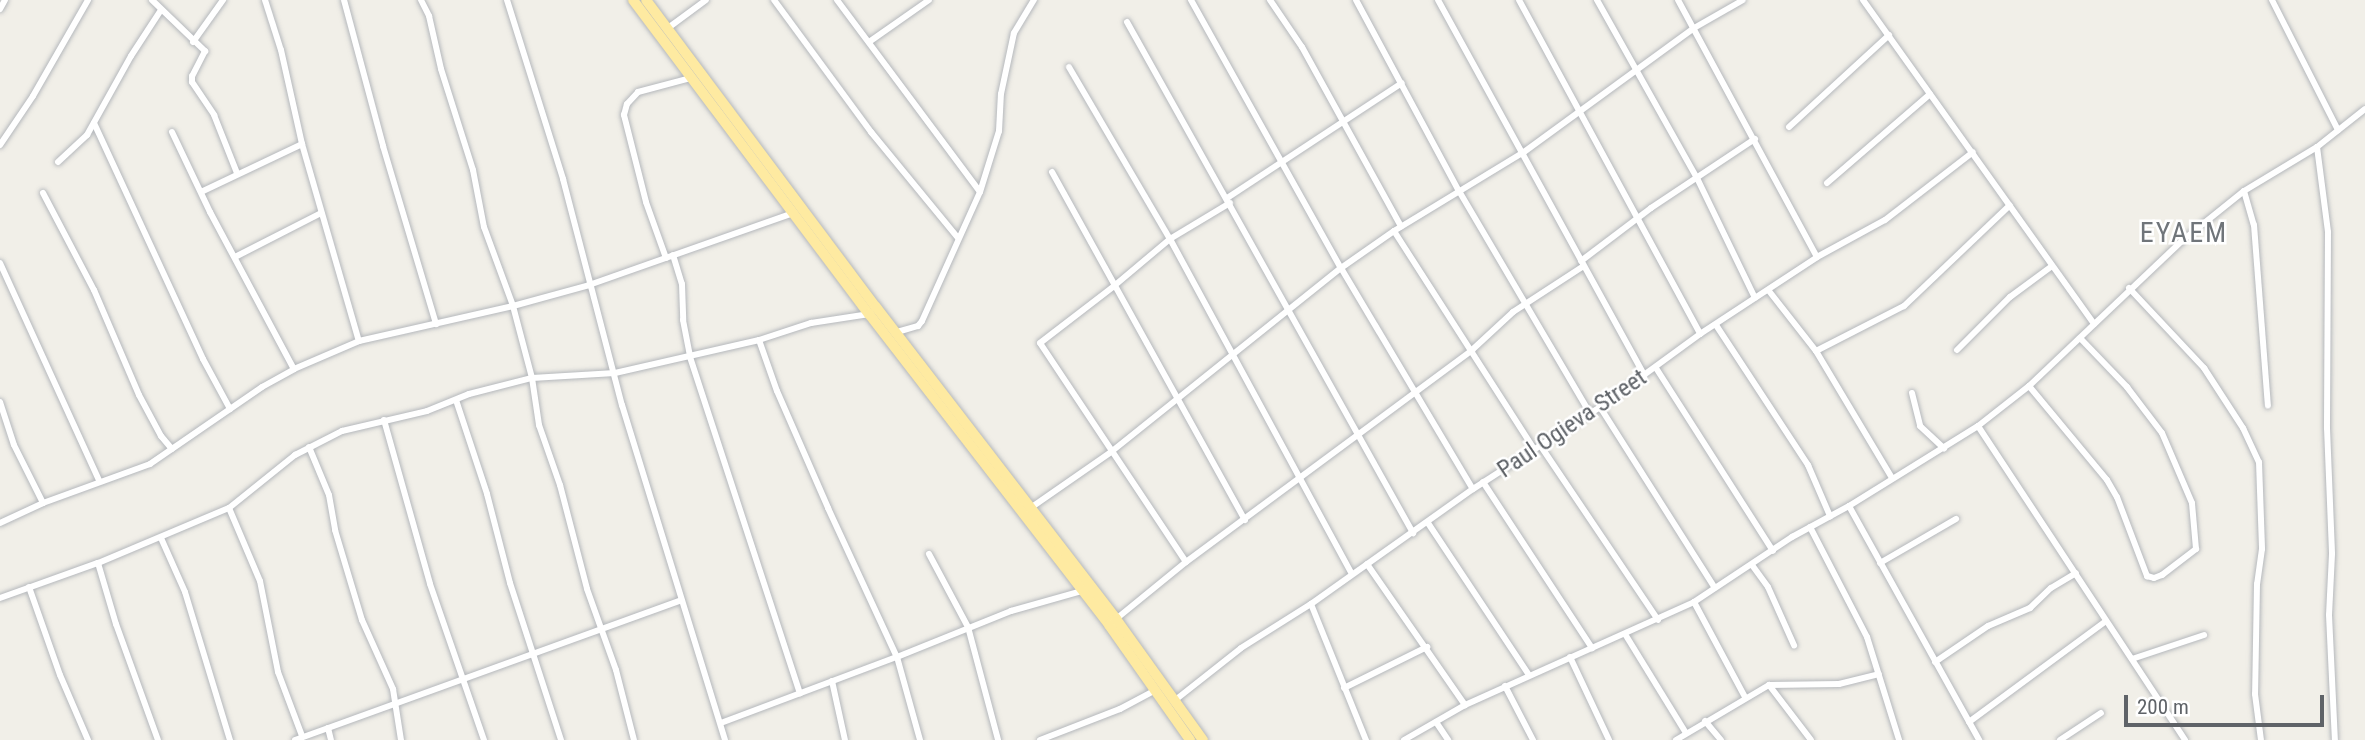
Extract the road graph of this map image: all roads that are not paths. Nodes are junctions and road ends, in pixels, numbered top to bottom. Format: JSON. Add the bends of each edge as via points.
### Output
{"nodes":[{"id":1,"x":5,"y":0,"type":"edge"},
{"id":2,"x":88,"y":0,"type":"edge"},
{"id":3,"x":152,"y":0,"type":"edge"},
{"id":4,"x":223,"y":0,"type":"edge"},
{"id":5,"x":265,"y":0,"type":"edge"},
{"id":6,"x":344,"y":0,"type":"edge"},
{"id":7,"x":421,"y":0,"type":"edge"},
{"id":8,"x":507,"y":0,"type":"edge"},
{"id":9,"x":633,"y":0,"type":"edge"},
{"id":10,"x":646,"y":0,"type":"edge"},
{"id":11,"x":706,"y":0,"type":"edge"},
{"id":12,"x":774,"y":0,"type":"edge"},
{"id":13,"x":837,"y":0,"type":"edge"},
{"id":14,"x":929,"y":0,"type":"edge"},
{"id":15,"x":1191,"y":0,"type":"edge"},
{"id":16,"x":1270,"y":0,"type":"edge"},
{"id":17,"x":1356,"y":0,"type":"edge"},
{"id":18,"x":1438,"y":0,"type":"edge"},
{"id":19,"x":1520,"y":0,"type":"edge"},
{"id":20,"x":1597,"y":0,"type":"edge"},
{"id":21,"x":1678,"y":0,"type":"edge"},
{"id":22,"x":1743,"y":0,"type":"edge"},
{"id":23,"x":1863,"y":0,"type":"edge"},
{"id":24,"x":2272,"y":0,"type":"edge"},
{"id":25,"x":1032,"y":1,"type":"edge"},
{"id":26,"x":0,"y":9,"type":"edge"},
{"id":27,"x":161,"y":10,"type":"junction"},
{"id":28,"x":1127,"y":22,"type":"dead end"},
{"id":29,"x":668,"y":28,"type":"junction"},
{"id":30,"x":1694,"y":28,"type":"junction"},
{"id":31,"x":1889,"y":35,"type":"junction"},
{"id":32,"x":193,"y":42,"type":"junction"},
{"id":33,"x":869,"y":42,"type":"junction"},
{"id":34,"x":1069,"y":67,"type":"dead end"},
{"id":35,"x":1637,"y":71,"type":"junction"},
{"id":36,"x":692,"y":78,"type":"junction"},
{"id":37,"x":1402,"y":83,"type":"junction"},
{"id":38,"x":1930,"y":94,"type":"junction"},
{"id":39,"x":2365,"y":109,"type":"edge"},
{"id":40,"x":1579,"y":112,"type":"junction"},
{"id":41,"x":1342,"y":121,"type":"junction"},
{"id":42,"x":94,"y":123,"type":"junction"},
{"id":43,"x":1788,"y":128,"type":"dead end"},
{"id":44,"x":2338,"y":130,"type":"junction"},
{"id":45,"x":172,"y":132,"type":"dead end"},
{"id":46,"x":1755,"y":139,"type":"junction"},
{"id":47,"x":302,"y":144,"type":"junction"},
{"id":48,"x":0,"y":145,"type":"edge"},
{"id":49,"x":2317,"y":147,"type":"junction"},
{"id":50,"x":1524,"y":152,"type":"junction"},
{"id":51,"x":1973,"y":152,"type":"junction"},
{"id":52,"x":58,"y":162,"type":"dead end"},
{"id":53,"x":1283,"y":162,"type":"junction"},
{"id":54,"x":1052,"y":172,"type":"dead end"},
{"id":55,"x":237,"y":173,"type":"junction"},
{"id":56,"x":1698,"y":178,"type":"junction"},
{"id":57,"x":1827,"y":183,"type":"dead end"},
{"id":58,"x":1459,"y":191,"type":"junction"},
{"id":59,"x":2244,"y":191,"type":"junction"},
{"id":60,"x":201,"y":192,"type":"junction"},
{"id":61,"x":980,"y":192,"type":"junction"},
{"id":62,"x":43,"y":193,"type":"dead end"},
{"id":63,"x":1229,"y":201,"type":"junction"},
{"id":64,"x":2010,"y":205,"type":"junction"},
{"id":65,"x":321,"y":213,"type":"junction"},
{"id":66,"x":794,"y":213,"type":"junction"},
{"id":67,"x":1639,"y":218,"type":"junction"},
{"id":68,"x":1401,"y":226,"type":"junction"},
{"id":69,"x":1394,"y":231,"type":"junction"},
{"id":70,"x":958,"y":238,"type":"junction"},
{"id":71,"x":1170,"y":239,"type":"junction"},
{"id":72,"x":235,"y":257,"type":"junction"},
{"id":73,"x":669,"y":257,"type":"junction"},
{"id":74,"x":1817,"y":257,"type":"junction"},
{"id":75,"x":0,"y":263,"type":"edge"},
{"id":76,"x":1582,"y":264,"type":"junction"},
{"id":77,"x":2052,"y":265,"type":"junction"},
{"id":78,"x":1341,"y":268,"type":"junction"},
{"id":79,"x":589,"y":285,"type":"junction"},
{"id":80,"x":1114,"y":286,"type":"junction"},
{"id":81,"x":2129,"y":288,"type":"junction"},
{"id":82,"x":1769,"y":291,"type":"junction"},
{"id":83,"x":1755,"y":298,"type":"junction"},
{"id":84,"x":1526,"y":305,"type":"junction"},
{"id":85,"x":513,"y":306,"type":"junction"},
{"id":86,"x":1289,"y":312,"type":"junction"},
{"id":87,"x":869,"y":314,"type":"junction"},
{"id":88,"x":436,"y":324,"type":"junction"},
{"id":89,"x":2094,"y":324,"type":"junction"},
{"id":90,"x":1716,"y":325,"type":"junction"},
{"id":91,"x":897,"y":332,"type":"junction"},
{"id":92,"x":1700,"y":334,"type":"junction"},
{"id":93,"x":2080,"y":338,"type":"junction"},
{"id":94,"x":759,"y":340,"type":"junction"},
{"id":95,"x":359,"y":341,"type":"junction"},
{"id":96,"x":1472,"y":350,"type":"junction"},
{"id":97,"x":1956,"y":350,"type":"dead end"},
{"id":98,"x":1816,"y":351,"type":"junction"},
{"id":99,"x":1231,"y":354,"type":"junction"},
{"id":100,"x":690,"y":357,"type":"junction"},
{"id":101,"x":1656,"y":368,"type":"junction"},
{"id":102,"x":294,"y":369,"type":"junction"},
{"id":103,"x":615,"y":373,"type":"junction"},
{"id":104,"x":1643,"y":375,"type":"junction"},
{"id":105,"x":532,"y":378,"type":"junction"},
{"id":106,"x":2029,"y":386,"type":"junction"},
{"id":107,"x":1415,"y":389,"type":"junction"},
{"id":108,"x":1912,"y":393,"type":"dead end"},
{"id":109,"x":456,"y":400,"type":"junction"},
{"id":110,"x":1176,"y":400,"type":"junction"},
{"id":111,"x":0,"y":402,"type":"edge"},
{"id":112,"x":2268,"y":404,"type":"dead end"},
{"id":113,"x":1600,"y":407,"type":"junction"},
{"id":114,"x":230,"y":409,"type":"junction"},
{"id":115,"x":1589,"y":412,"type":"junction"},
{"id":116,"x":384,"y":420,"type":"junction"},
{"id":117,"x":1978,"y":426,"type":"junction"},
{"id":118,"x":1357,"y":433,"type":"junction"},
{"id":119,"x":309,"y":447,"type":"junction"},
{"id":120,"x":1537,"y":447,"type":"junction"},
{"id":121,"x":1944,"y":448,"type":"junction"},
{"id":122,"x":172,"y":449,"type":"junction"},
{"id":123,"x":1111,"y":452,"type":"junction"},
{"id":124,"x":1301,"y":478,"type":"junction"},
{"id":125,"x":1892,"y":478,"type":"junction"},
{"id":126,"x":99,"y":480,"type":"junction"},
{"id":127,"x":1483,"y":482,"type":"junction"},
{"id":128,"x":1474,"y":489,"type":"junction"},
{"id":129,"x":43,"y":503,"type":"junction"},
{"id":130,"x":1849,"y":506,"type":"junction"},
{"id":131,"x":229,"y":508,"type":"junction"},
{"id":132,"x":1030,"y":509,"type":"junction"},
{"id":133,"x":1830,"y":516,"type":"junction"},
{"id":134,"x":1956,"y":519,"type":"dead end"},
{"id":135,"x":1245,"y":520,"type":"junction"},
{"id":136,"x":0,"y":523,"type":"edge"},
{"id":137,"x":1428,"y":523,"type":"junction"},
{"id":138,"x":1810,"y":527,"type":"junction"},
{"id":139,"x":1413,"y":533,"type":"junction"},
{"id":140,"x":161,"y":538,"type":"junction"},
{"id":141,"x":1773,"y":551,"type":"junction"},
{"id":142,"x":929,"y":554,"type":"dead end"},
{"id":143,"x":1186,"y":562,"type":"junction"},
{"id":144,"x":98,"y":563,"type":"junction"},
{"id":145,"x":1880,"y":563,"type":"junction"},
{"id":146,"x":1367,"y":564,"type":"junction"},
{"id":147,"x":1752,"y":565,"type":"junction"},
{"id":148,"x":1352,"y":573,"type":"junction"},
{"id":149,"x":2076,"y":573,"type":"junction"},
{"id":150,"x":29,"y":587,"type":"junction"},
{"id":151,"x":1716,"y":588,"type":"junction"},
{"id":152,"x":1082,"y":591,"type":"junction"},
{"id":153,"x":0,"y":598,"type":"edge"},
{"id":154,"x":681,"y":600,"type":"junction"},
{"id":155,"x":1694,"y":602,"type":"junction"},
{"id":156,"x":1311,"y":604,"type":"junction"},
{"id":157,"x":1116,"y":619,"type":"junction"},
{"id":158,"x":1658,"y":620,"type":"junction"},
{"id":159,"x":2106,"y":621,"type":"junction"},
{"id":160,"x":968,"y":627,"type":"junction"},
{"id":161,"x":601,"y":631,"type":"junction"},
{"id":162,"x":1625,"y":634,"type":"junction"},
{"id":163,"x":2204,"y":635,"type":"dead end"},
{"id":164,"x":1794,"y":645,"type":"dead end"},
{"id":165,"x":1426,"y":647,"type":"junction"},
{"id":166,"x":1592,"y":648,"type":"junction"},
{"id":167,"x":534,"y":653,"type":"junction"},
{"id":168,"x":897,"y":657,"type":"junction"},
{"id":169,"x":1570,"y":657,"type":"junction"},
{"id":170,"x":2132,"y":659,"type":"junction"},
{"id":171,"x":1935,"y":662,"type":"junction"},
{"id":172,"x":1879,"y":674,"type":"junction"},
{"id":173,"x":1529,"y":675,"type":"junction"},
{"id":174,"x":466,"y":680,"type":"junction"},
{"id":175,"x":832,"y":681,"type":"junction"},
{"id":176,"x":1769,"y":685,"type":"junction"},
{"id":177,"x":1505,"y":686,"type":"junction"},
{"id":178,"x":1344,"y":688,"type":"junction"},
{"id":179,"x":1154,"y":691,"type":"junction"},
{"id":180,"x":800,"y":694,"type":"junction"},
{"id":181,"x":1745,"y":697,"type":"junction"},
{"id":182,"x":1174,"y":701,"type":"junction"},
{"id":183,"x":397,"y":703,"type":"junction"},
{"id":184,"x":1465,"y":705,"type":"junction"},
{"id":185,"x":2101,"y":713,"type":"dead end"},
{"id":186,"x":1705,"y":721,"type":"junction"},
{"id":187,"x":1436,"y":722,"type":"junction"},
{"id":188,"x":1969,"y":722,"type":"junction"},
{"id":189,"x":721,"y":723,"type":"junction"},
{"id":190,"x":328,"y":728,"type":"junction"},
{"id":191,"x":1686,"y":733,"type":"junction"},
{"id":192,"x":302,"y":736,"type":"junction"},
{"id":193,"x":87,"y":739,"type":"edge"},
{"id":194,"x":78,"y":740,"type":"edge"},
{"id":195,"x":158,"y":740,"type":"edge"},
{"id":196,"x":230,"y":740,"type":"edge"},
{"id":197,"x":295,"y":740,"type":"edge"},
{"id":198,"x":331,"y":740,"type":"edge"},
{"id":199,"x":401,"y":740,"type":"edge"},
{"id":200,"x":484,"y":740,"type":"edge"},
{"id":201,"x":561,"y":740,"type":"edge"},
{"id":202,"x":634,"y":740,"type":"edge"},
{"id":203,"x":725,"y":740,"type":"edge"},
{"id":204,"x":845,"y":740,"type":"edge"},
{"id":205,"x":920,"y":740,"type":"edge"},
{"id":206,"x":998,"y":740,"type":"edge"},
{"id":207,"x":1040,"y":740,"type":"edge"},
{"id":208,"x":1190,"y":740,"type":"edge"},
{"id":209,"x":1203,"y":740,"type":"edge"},
{"id":210,"x":1366,"y":740,"type":"edge"},
{"id":211,"x":1404,"y":740,"type":"edge"},
{"id":212,"x":1448,"y":740,"type":"edge"},
{"id":213,"x":1533,"y":740,"type":"edge"},
{"id":214,"x":1609,"y":740,"type":"edge"},
{"id":215,"x":1676,"y":740,"type":"edge"},
{"id":216,"x":1721,"y":740,"type":"edge"},
{"id":217,"x":1811,"y":740,"type":"edge"},
{"id":218,"x":1899,"y":740,"type":"edge"},
{"id":219,"x":1979,"y":740,"type":"edge"},
{"id":220,"x":2060,"y":740,"type":"edge"},
{"id":221,"x":2185,"y":740,"type":"edge"},
{"id":222,"x":2261,"y":740,"type":"edge"},
{"id":223,"x":2335,"y":740,"type":"edge"}],
"edges":[{"from":1,"to":26,"type":"street"},
{"from":2,"to":48,"type":"street"},
{"from":3,"to":27,"type":"street"},
{"from":4,"to":32,"type":"street"},
{"from":5,"to":47,"type":"street"},
{"from":6,"to":88,"type":"street"},
{"from":7,"to":85,"type":"street","via":[[473,170],[484,227]]},
{"from":8,"to":79,"type":"street","via":[[563,179]]},
{"from":9,"to":36,"type":"highway"},
{"from":10,"to":29,"type":"highway"},
{"from":11,"to":29,"type":"street"},
{"from":12,"to":70,"type":"street","via":[[879,143]]},
{"from":13,"to":33,"type":"street"},
{"from":14,"to":33,"type":"street"},
{"from":15,"to":53,"type":"street"},
{"from":16,"to":41,"type":"street"},
{"from":17,"to":37,"type":"street"},
{"from":18,"to":50,"type":"street"},
{"from":19,"to":40,"type":"street"},
{"from":20,"to":35,"type":"street"},
{"from":21,"to":30,"type":"street"},
{"from":22,"to":30,"type":"street"},
{"from":23,"to":31,"type":"street"},
{"from":24,"to":44,"type":"street"},
{"from":25,"to":61,"type":"street","via":[[1014,33],[1001,94],[999,131]]},
{"from":27,"to":32,"type":"street"},
{"from":27,"to":42,"type":"street"},
{"from":28,"to":63,"type":"street"},
{"from":29,"to":91,"type":"highway"},
{"from":30,"to":35,"type":"street"},
{"from":30,"to":46,"type":"street"},
{"from":31,"to":38,"type":"street"},
{"from":31,"to":43,"type":"street"},
{"from":32,"to":55,"type":"street","via":[[205,54],[192,82],[214,115]]},
{"from":33,"to":61,"type":"street"},
{"from":34,"to":71,"type":"street"},
{"from":35,"to":40,"type":"street"},
{"from":35,"to":56,"type":"street"},
{"from":36,"to":66,"type":"highway"},
{"from":36,"to":73,"type":"street","via":[[638,92],[624,115],[646,202]]},
{"from":37,"to":41,"type":"street"},
{"from":37,"to":58,"type":"street"},
{"from":38,"to":51,"type":"street"},
{"from":38,"to":57,"type":"street"},
{"from":39,"to":44,"type":"street"},
{"from":40,"to":50,"type":"street"},
{"from":40,"to":67,"type":"street"},
{"from":41,"to":53,"type":"street"},
{"from":41,"to":68,"type":"street"},
{"from":42,"to":52,"type":"street"},
{"from":42,"to":114,"type":"street"},
{"from":44,"to":49,"type":"street"},
{"from":45,"to":60,"type":"street"},
{"from":46,"to":56,"type":"street"},
{"from":46,"to":74,"type":"street"},
{"from":47,"to":55,"type":"street"},
{"from":47,"to":65,"type":"street"},
{"from":49,"to":59,"type":"street"},
{"from":49,"to":223,"type":"street","via":[[2329,232],[2329,615]]},
{"from":50,"to":58,"type":"street"},
{"from":50,"to":76,"type":"street"},
{"from":51,"to":64,"type":"street"},
{"from":51,"to":74,"type":"street","name":"Paul Ogieva Street","via":[[1885,220]]},
{"from":53,"to":63,"type":"street"},
{"from":53,"to":78,"type":"street"},
{"from":54,"to":80,"type":"street"},
{"from":55,"to":60,"type":"street"},
{"from":56,"to":67,"type":"street"},
{"from":56,"to":83,"type":"street"},
{"from":58,"to":68,"type":"street"},
{"from":58,"to":84,"type":"street"},
{"from":59,"to":81,"type":"street"},
{"from":59,"to":112,"type":"street","via":[[2254,225]]},
{"from":60,"to":72,"type":"street"},
{"from":61,"to":70,"type":"street"},
{"from":62,"to":122,"type":"street","via":[[70,240],[144,405]]},
{"from":63,"to":71,"type":"street"},
{"from":63,"to":86,"type":"street"},
{"from":64,"to":77,"type":"street"},
{"from":64,"to":98,"type":"street","via":[[1904,306]]},
{"from":65,"to":72,"type":"street"},
{"from":65,"to":95,"type":"street"},
{"from":66,"to":73,"type":"street"},
{"from":66,"to":87,"type":"highway"},
{"from":67,"to":76,"type":"street"},
{"from":67,"to":92,"type":"street"},
{"from":68,"to":69,"type":"street"},
{"from":69,"to":78,"type":"street"},
{"from":69,"to":96,"type":"street"},
{"from":70,"to":91,"type":"street","via":[[922,321]]},
{"from":71,"to":80,"type":"street"},
{"from":71,"to":99,"type":"street"},
{"from":72,"to":102,"type":"street"},
{"from":73,"to":79,"type":"street"},
{"from":73,"to":100,"type":"street","via":[[682,284]]},
{"from":74,"to":82,"type":"street","name":"Paul Ogieva Street"},
{"from":75,"to":126,"type":"street"},
{"from":76,"to":84,"type":"street"},
{"from":76,"to":104,"type":"street"},
{"from":77,"to":89,"type":"street"},
{"from":77,"to":97,"type":"street","via":[[2010,297]]},
{"from":78,"to":86,"type":"street"},
{"from":78,"to":107,"type":"street"},
{"from":79,"to":85,"type":"street"},
{"from":79,"to":103,"type":"street"},
{"from":80,"to":110,"type":"street"},
{"from":80,"to":123,"type":"street","via":[[1040,343]]},
{"from":81,"to":89,"type":"street"},
{"from":81,"to":222,"type":"street","via":[[2204,368],[2259,462],[2262,549],[2256,584],[2255,694]]},
{"from":82,"to":83,"type":"street","name":"Paul Ogieva Street"},
{"from":82,"to":98,"type":"street"},
{"from":83,"to":90,"type":"street","name":"Paul Ogieva Street"},
{"from":84,"to":96,"type":"street"},
{"from":84,"to":115,"type":"street"},
{"from":85,"to":88,"type":"street"},
{"from":85,"to":105,"type":"street"},
{"from":86,"to":99,"type":"street"},
{"from":86,"to":118,"type":"street"},
{"from":87,"to":94,"type":"street","via":[[811,323]]},
{"from":87,"to":152,"type":"highway"},
{"from":88,"to":95,"type":"street"},
{"from":89,"to":93,"type":"street"},
{"from":90,"to":92,"type":"street","name":"Paul Ogieva Street"},
{"from":90,"to":133,"type":"street","via":[[1808,465]]},
{"from":91,"to":132,"type":"highway"},
{"from":92,"to":101,"type":"street","name":"Paul Ogieva Street"},
{"from":93,"to":106,"type":"street"},
{"from":93,"to":106,"type":"street","via":[[2127,387],[2162,433],[2192,503],[2196,549],[2162,575],[2147,576],[2107,480]]},
{"from":94,"to":100,"type":"street"},
{"from":94,"to":168,"type":"street","via":[[777,391]]},
{"from":95,"to":102,"type":"street"},
{"from":96,"to":107,"type":"street"},
{"from":96,"to":120,"type":"street"},
{"from":98,"to":125,"type":"street"},
{"from":99,"to":110,"type":"street"},
{"from":99,"to":124,"type":"street"},
{"from":100,"to":103,"type":"street"},
{"from":100,"to":180,"type":"street"},
{"from":101,"to":104,"type":"street","name":"Paul Ogieva Street"},
{"from":101,"to":141,"type":"street"},
{"from":102,"to":114,"type":"street"},
{"from":103,"to":105,"type":"street"},
{"from":103,"to":154,"type":"street"},
{"from":104,"to":113,"type":"street","name":"Paul Ogieva Street"},
{"from":105,"to":109,"type":"street"},
{"from":105,"to":161,"type":"street","via":[[538,425]]},
{"from":106,"to":117,"type":"street"},
{"from":107,"to":118,"type":"street"},
{"from":107,"to":128,"type":"street"},
{"from":108,"to":121,"type":"street","via":[[1920,426]]},
{"from":109,"to":116,"type":"street"},
{"from":109,"to":167,"type":"street"},
{"from":110,"to":123,"type":"street"},
{"from":110,"to":135,"type":"street"},
{"from":111,"to":129,"type":"street","via":[[14,445]]},
{"from":113,"to":115,"type":"street","name":"Paul Ogieva Street"},
{"from":113,"to":151,"type":"street"},
{"from":114,"to":122,"type":"street"},
{"from":115,"to":120,"type":"street","name":"Paul Ogieva Street"},
{"from":116,"to":119,"type":"street","via":[[342,431]]},
{"from":116,"to":174,"type":"street","via":[[430,584]]},
{"from":117,"to":121,"type":"street"},
{"from":117,"to":149,"type":"street"},
{"from":118,"to":124,"type":"street"},
{"from":118,"to":139,"type":"street"},
{"from":119,"to":131,"type":"street"},
{"from":119,"to":183,"type":"street","via":[[329,495],[362,620]]},
{"from":120,"to":127,"type":"street","name":"Paul Ogieva Street"},
{"from":120,"to":158,"type":"street"},
{"from":121,"to":125,"type":"street"},
{"from":122,"to":126,"type":"street","via":[[133,471]]},
{"from":123,"to":132,"type":"street"},
{"from":123,"to":143,"type":"street"},
{"from":124,"to":135,"type":"street"},
{"from":124,"to":148,"type":"street"},
{"from":125,"to":130,"type":"street"},
{"from":126,"to":129,"type":"street"},
{"from":127,"to":128,"type":"street","name":"Paul Ogieva Street"},
{"from":127,"to":166,"type":"street"},
{"from":128,"to":137,"type":"street","name":"Paul Ogieva Street"},
{"from":129,"to":136,"type":"street"},
{"from":130,"to":133,"type":"street"},
{"from":130,"to":145,"type":"street"},
{"from":131,"to":140,"type":"street"},
{"from":131,"to":192,"type":"street","via":[[260,581],[278,672]]},
{"from":132,"to":157,"type":"highway"},
{"from":133,"to":138,"type":"street"},
{"from":134,"to":145,"type":"street"},
{"from":135,"to":143,"type":"street"},
{"from":137,"to":139,"type":"street","name":"Paul Ogieva Street"},
{"from":137,"to":173,"type":"street"},
{"from":138,"to":141,"type":"street"},
{"from":138,"to":172,"type":"street","via":[[1867,637]]},
{"from":139,"to":146,"type":"street","name":"Paul Ogieva Street"},
{"from":140,"to":144,"type":"street"},
{"from":140,"to":196,"type":"street","via":[[185,592]]},
{"from":141,"to":147,"type":"street"},
{"from":142,"to":160,"type":"street"},
{"from":143,"to":157,"type":"street"},
{"from":144,"to":150,"type":"street"},
{"from":144,"to":195,"type":"street"},
{"from":145,"to":171,"type":"street"},
{"from":146,"to":148,"type":"street","name":"Paul Ogieva Street"},
{"from":146,"to":165,"type":"street"},
{"from":147,"to":151,"type":"street"},
{"from":147,"to":164,"type":"street","via":[[1768,587]]},
{"from":148,"to":156,"type":"street","name":"Paul Ogieva Street"},
{"from":149,"to":159,"type":"street"},
{"from":149,"to":171,"type":"street","via":[[2030,608],[1988,626]]},
{"from":150,"to":153,"type":"street"},
{"from":150,"to":193,"type":"street"},
{"from":151,"to":155,"type":"street"},
{"from":152,"to":160,"type":"street"},
{"from":152,"to":179,"type":"highway"},
{"from":154,"to":161,"type":"street"},
{"from":154,"to":189,"type":"street"},
{"from":155,"to":158,"type":"street"},
{"from":155,"to":181,"type":"street"},
{"from":156,"to":178,"type":"street"},
{"from":156,"to":182,"type":"street","name":"Paul Ogieva Street","via":[[1241,648]]},
{"from":157,"to":182,"type":"highway"},
{"from":158,"to":162,"type":"street"},
{"from":159,"to":170,"type":"street"},
{"from":159,"to":188,"type":"street"},
{"from":160,"to":168,"type":"street"},
{"from":160,"to":206,"type":"street"},
{"from":161,"to":167,"type":"street"},
{"from":161,"to":202,"type":"street"},
{"from":162,"to":166,"type":"street"},
{"from":162,"to":191,"type":"street"},
{"from":163,"to":170,"type":"street"},
{"from":165,"to":178,"type":"street"},
{"from":165,"to":184,"type":"street"},
{"from":166,"to":169,"type":"street"},
{"from":167,"to":174,"type":"street"},
{"from":167,"to":201,"type":"street"},
{"from":168,"to":175,"type":"street"},
{"from":168,"to":205,"type":"street"},
{"from":169,"to":173,"type":"street"},
{"from":169,"to":214,"type":"street"},
{"from":170,"to":221,"type":"street"},
{"from":171,"to":188,"type":"street"},
{"from":172,"to":176,"type":"street","via":[[1839,684]]},
{"from":172,"to":218,"type":"street"},
{"from":173,"to":177,"type":"street"},
{"from":174,"to":183,"type":"street"},
{"from":174,"to":200,"type":"street"},
{"from":175,"to":180,"type":"street"},
{"from":175,"to":204,"type":"street"},
{"from":176,"to":181,"type":"street"},
{"from":176,"to":217,"type":"street"},
{"from":177,"to":184,"type":"street"},
{"from":177,"to":213,"type":"street"},
{"from":178,"to":210,"type":"street"},
{"from":179,"to":207,"type":"street"},
{"from":179,"to":208,"type":"highway"},
{"from":180,"to":189,"type":"street"},
{"from":181,"to":186,"type":"street"},
{"from":182,"to":209,"type":"highway"},
{"from":183,"to":190,"type":"street"},
{"from":183,"to":199,"type":"street"},
{"from":184,"to":187,"type":"street"},
{"from":185,"to":220,"type":"street"},
{"from":186,"to":191,"type":"street"},
{"from":186,"to":216,"type":"street"},
{"from":187,"to":211,"type":"street"},
{"from":187,"to":212,"type":"street"},
{"from":188,"to":219,"type":"street"},
{"from":189,"to":203,"type":"street"},
{"from":190,"to":192,"type":"street"},
{"from":190,"to":198,"type":"street"},
{"from":191,"to":215,"type":"street"},
{"from":192,"to":197,"type":"street"},
{"from":193,"to":194,"type":"street"}]}
